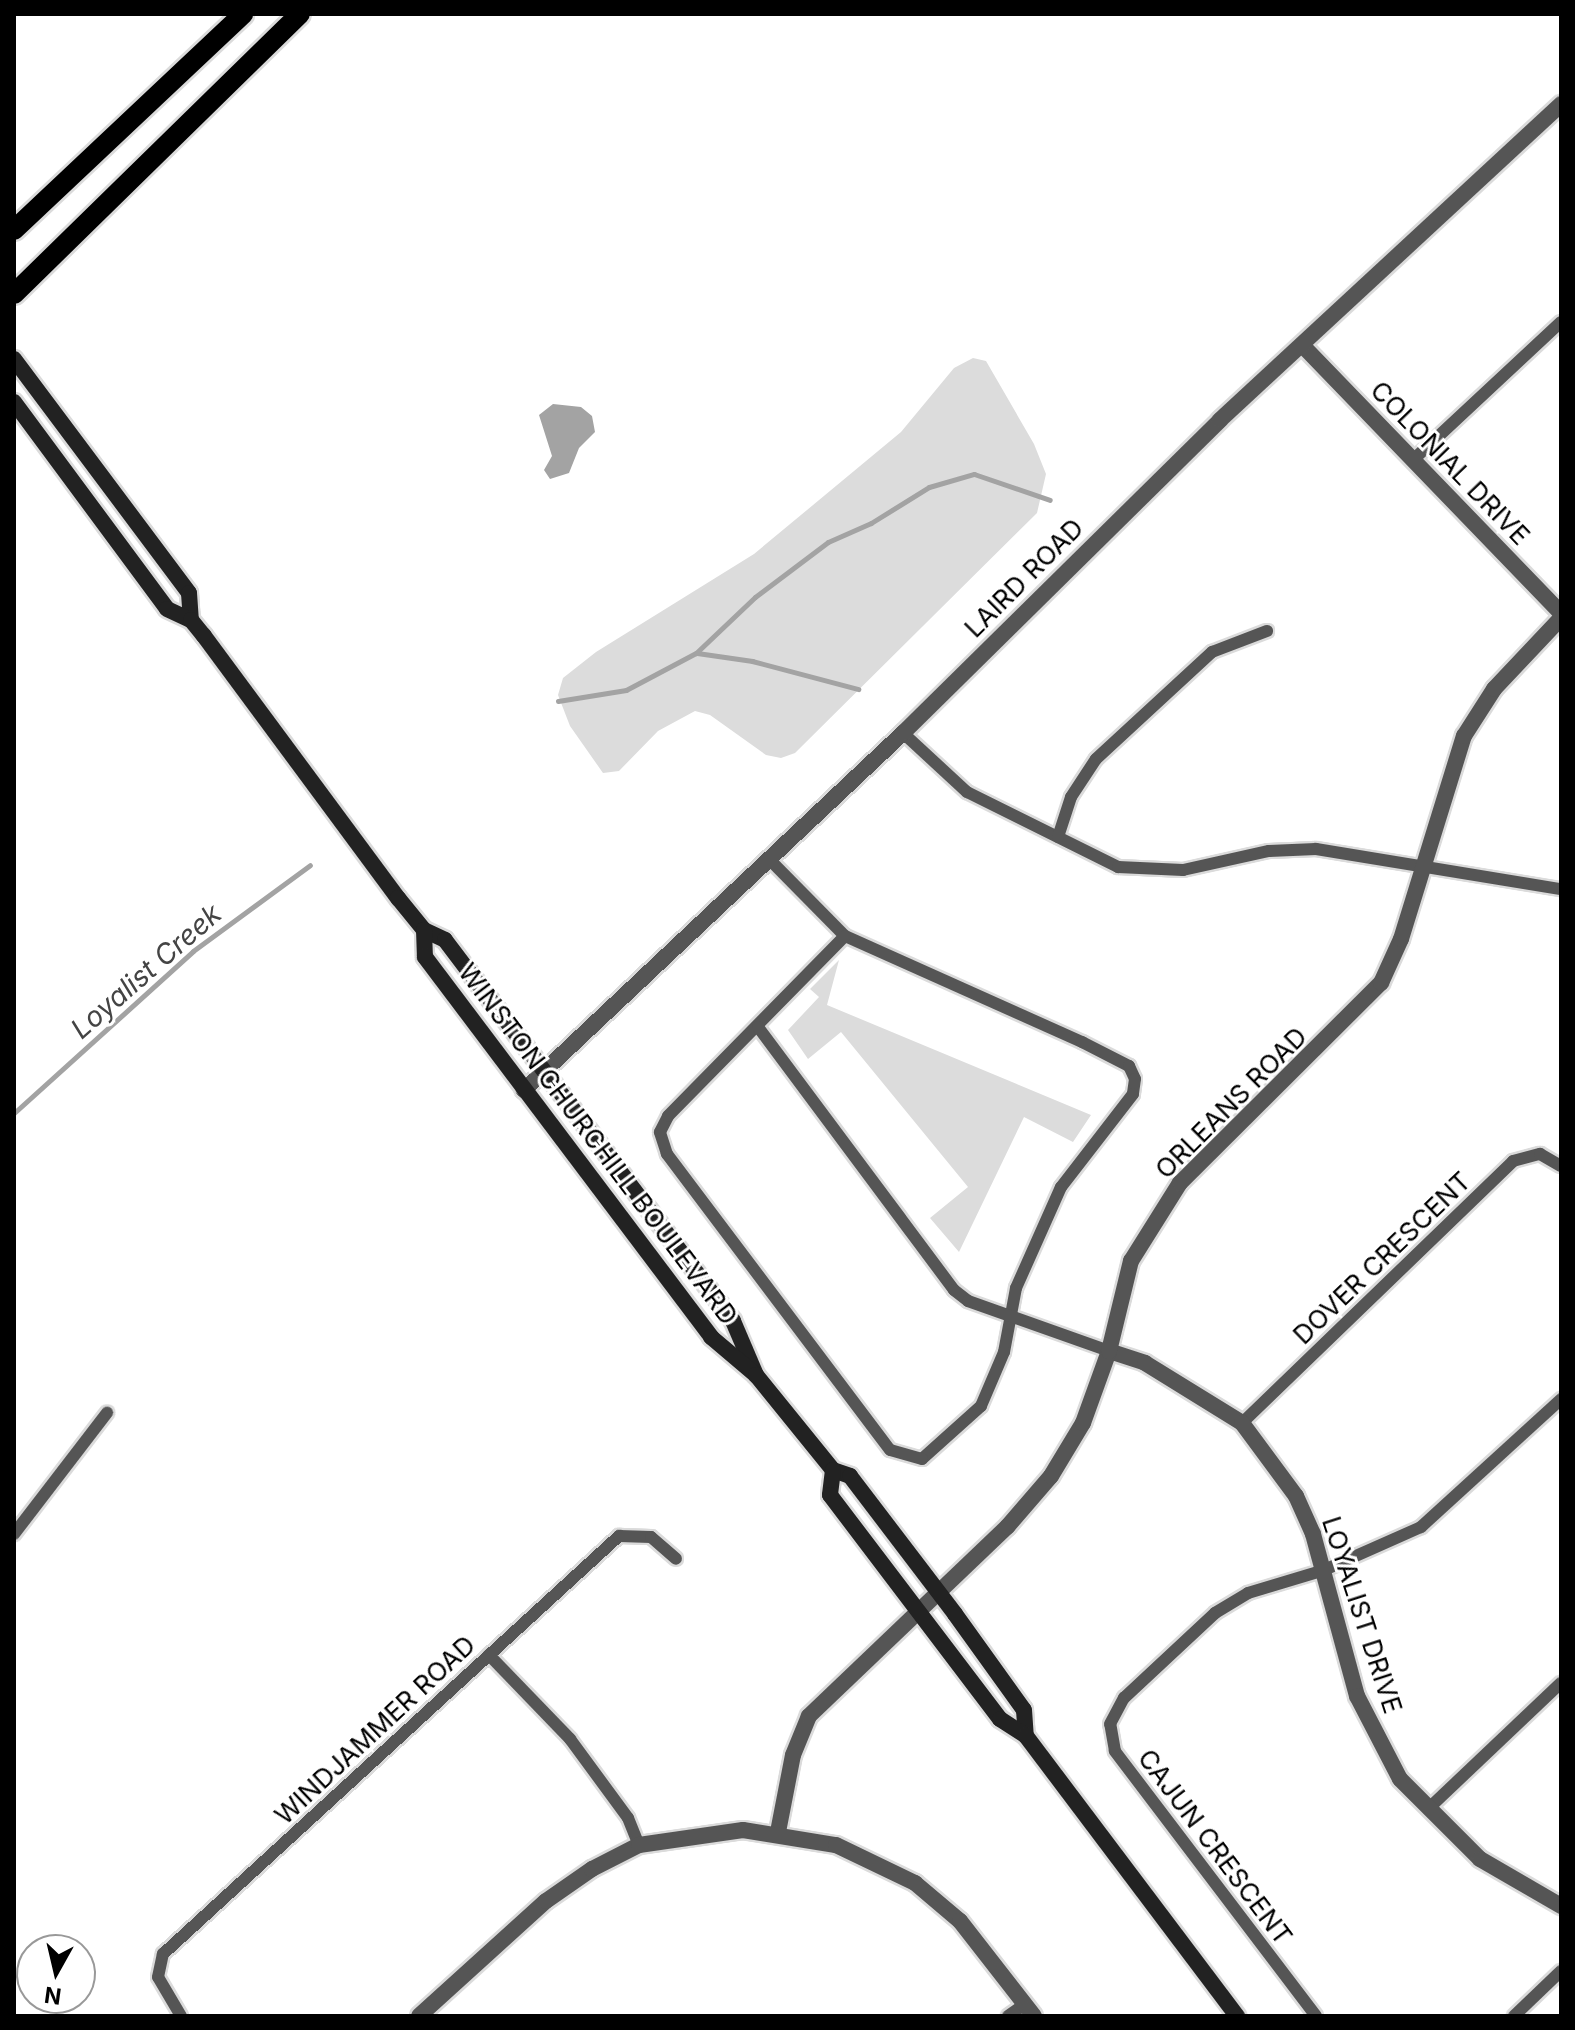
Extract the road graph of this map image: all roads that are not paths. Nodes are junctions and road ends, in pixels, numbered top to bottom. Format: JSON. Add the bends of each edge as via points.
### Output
{"nodes":[{"id":1,"x":243,"y":14,"type":"edge"},
{"id":2,"x":300,"y":14,"type":"edge"},
{"id":3,"x":1561,"y":104,"type":"edge"},
{"id":4,"x":14,"y":230,"type":"edge"},
{"id":5,"x":14,"y":294,"type":"edge"},
{"id":6,"x":1559,"y":327,"type":"edge"},
{"id":7,"x":1304,"y":347,"type":"junction"},
{"id":8,"x":14,"y":359,"type":"edge"},
{"id":9,"x":14,"y":402,"type":"edge"},
{"id":10,"x":1414,"y":459,"type":"junction"},
{"id":11,"x":1561,"y":616,"type":"edge"},
{"id":12,"x":191,"y":620,"type":"junction"},
{"id":13,"x":1267,"y":631,"type":"dead end"},
{"id":14,"x":903,"y":733,"type":"junction"},
{"id":15,"x":1058,"y":837,"type":"junction"},
{"id":16,"x":770,"y":860,"type":"junction"},
{"id":17,"x":1420,"y":865,"type":"junction"},
{"id":18,"x":1561,"y":889,"type":"edge"},
{"id":19,"x":424,"y":930,"type":"junction"},
{"id":20,"x":845,"y":936,"type":"junction"},
{"id":21,"x":758,"y":1027,"type":"junction"},
{"id":22,"x":543,"y":1071,"type":"junction"},
{"id":23,"x":524,"y":1090,"type":"junction"},
{"id":24,"x":1561,"y":1166,"type":"edge"},
{"id":25,"x":1011,"y":1314,"type":"junction"},
{"id":26,"x":1109,"y":1351,"type":"junction"},
{"id":27,"x":756,"y":1375,"type":"junction"},
{"id":28,"x":1561,"y":1399,"type":"edge"},
{"id":29,"x":107,"y":1413,"type":"dead end"},
{"id":30,"x":1242,"y":1423,"type":"junction"},
{"id":31,"x":833,"y":1470,"type":"junction"},
{"id":32,"x":14,"y":1534,"type":"edge"},
{"id":33,"x":676,"y":1559,"type":"dead end"},
{"id":34,"x":1324,"y":1570,"type":"junction"},
{"id":35,"x":938,"y":1592,"type":"junction"},
{"id":36,"x":918,"y":1611,"type":"junction"},
{"id":37,"x":489,"y":1655,"type":"junction"},
{"id":38,"x":1561,"y":1683,"type":"edge"},
{"id":39,"x":1026,"y":1736,"type":"junction"},
{"id":40,"x":1428,"y":1809,"type":"junction"},
{"id":41,"x":778,"y":1832,"type":"junction"},
{"id":42,"x":639,"y":1845,"type":"junction"},
{"id":43,"x":1561,"y":1906,"type":"edge"},
{"id":44,"x":1561,"y":1971,"type":"edge"},
{"id":45,"x":1030,"y":2010,"type":"edge"},
{"id":46,"x":181,"y":2016,"type":"edge"},
{"id":47,"x":419,"y":2016,"type":"edge"},
{"id":48,"x":1008,"y":2016,"type":"edge"},
{"id":49,"x":1237,"y":2016,"type":"edge"},
{"id":50,"x":1316,"y":2016,"type":"edge"},
{"id":51,"x":1514,"y":2016,"type":"edge"}],
"edges":[{"from":1,"to":4,"type":"main road"},
{"from":2,"to":5,"type":"main road"},
{"from":3,"to":7,"type":"street","name":"LAIRD ROAD"},
{"from":6,"to":10,"type":"street"},
{"from":7,"to":10,"type":"street","name":"COLONIAL DRIVE"},
{"from":7,"to":14,"type":"street","name":"LAIRD ROAD","via":[[1220,420]]},
{"from":8,"to":12,"type":"main road","name":"WINSTON CHURCHILL BOULEVARD","via":[[189,593]]},
{"from":9,"to":12,"type":"main road","name":"WINSTON CHURCHILL BOULEVARD","via":[[167,609]]},
{"from":10,"to":11,"type":"street","name":"COLONIAL DRIVE"},
{"from":11,"to":17,"type":"street","name":"ORLEANS ROAD","via":[[1494,689],[1464,736]]},
{"from":12,"to":19,"type":"main road","name":"WINSTON CHURCHILL BOULEVARD"},
{"from":13,"to":15,"type":"street","via":[[1212,652],[1096,759],[1071,797]]},
{"from":14,"to":15,"type":"street","via":[[967,792]]},
{"from":14,"to":16,"type":"street","name":"LAIRD ROAD"},
{"from":15,"to":17,"type":"street","via":[[1118,867],[1148,872],[1209,868],[1269,851],[1316,849]]},
{"from":16,"to":20,"type":"street"},
{"from":16,"to":22,"type":"street","name":"LAIRD ROAD"},
{"from":17,"to":18,"type":"street"},
{"from":17,"to":26,"type":"street","name":"ORLEANS ROAD","via":[[1401,939],[1381,983],[1180,1183],[1156,1219],[1131,1261]]},
{"from":19,"to":22,"type":"main road","name":"WINSTON CHURCHILL BOULEVARD","via":[[445,940]]},
{"from":19,"to":23,"type":"main road","name":"WINSTON CHURCHILL BOULEVARD","via":[[425,957]]},
{"from":20,"to":21,"type":"street"},
{"from":20,"to":25,"type":"street","via":[[1082,1042],[1133,1072],[1133,1094],[1061,1187],[1016,1288]]},
{"from":21,"to":25,"type":"street","via":[[954,1290],[968,1301]]},
{"from":21,"to":25,"type":"street","via":[[668,1116],[660,1132],[667,1154],[890,1450],[922,1459],[981,1406],[1004,1352]]},
{"from":22,"to":23,"type":"street","name":"LAIRD ROAD"},
{"from":22,"to":27,"type":"main road","name":"WINSTON CHURCHILL BOULEVARD","via":[[733,1321]]},
{"from":23,"to":27,"type":"main road","name":"WINSTON CHURCHILL BOULEVARD","via":[[711,1337]]},
{"from":24,"to":30,"type":"street","name":"DOVER CRESCENT","via":[[1540,1154],[1513,1161]]},
{"from":25,"to":26,"type":"street"},
{"from":26,"to":30,"type":"street","name":"LOYALIST DRIVE","via":[[1145,1363]]},
{"from":26,"to":35,"type":"street","name":"ORLEANS ROAD","via":[[1083,1423],[1051,1476],[1007,1527]]},
{"from":27,"to":31,"type":"main road","name":"WINSTON CHURCHILL BOULEVARD"},
{"from":28,"to":34,"type":"street","via":[[1421,1527]]},
{"from":29,"to":32,"type":"street"},
{"from":30,"to":34,"type":"street","name":"LOYALIST DRIVE","via":[[1296,1496]]},
{"from":31,"to":35,"type":"main road","name":"WINSTON CHURCHILL BOULEVARD","via":[[850,1476]]},
{"from":31,"to":36,"type":"main road","name":"WINSTON CHURCHILL BOULEVARD","via":[[830,1495]]},
{"from":33,"to":37,"type":"street","name":"WINDJAMMER ROAD","via":[[651,1537],[619,1536]]},
{"from":34,"to":40,"type":"street","name":"LOYALIST DRIVE","via":[[1357,1696],[1400,1779]]},
{"from":34,"to":50,"type":"street","name":"CAJUN CRESCENT","via":[[1248,1593],[1215,1613],[1124,1698],[1110,1724],[1115,1751]]},
{"from":35,"to":36,"type":"street","name":"ORLEANS ROAD"},
{"from":35,"to":39,"type":"main road","name":"WINSTON CHURCHILL BOULEVARD","via":[[1024,1710]]},
{"from":36,"to":39,"type":"main road","name":"WINSTON CHURCHILL BOULEVARD","via":[[1000,1719]]},
{"from":36,"to":41,"type":"street","name":"ORLEANS ROAD","via":[[809,1716],[793,1755]]},
{"from":37,"to":42,"type":"street","via":[[570,1739],[628,1818]]},
{"from":37,"to":46,"type":"street","name":"WINDJAMMER ROAD","via":[[163,1954],[158,1977]]},
{"from":38,"to":40,"type":"street"},
{"from":39,"to":49,"type":"main road","name":"WINSTON CHURCHILL BOULEVARD"},
{"from":40,"to":43,"type":"street","name":"LOYALIST DRIVE","via":[[1480,1859]]},
{"from":41,"to":42,"type":"street","via":[[708,1831]]},
{"from":41,"to":45,"type":"street","via":[[863,1855],[915,1883],[960,1921]]},
{"from":42,"to":47,"type":"street","via":[[546,1901]]},
{"from":44,"to":51,"type":"street"},
{"from":45,"to":48,"type":"street"}]}
